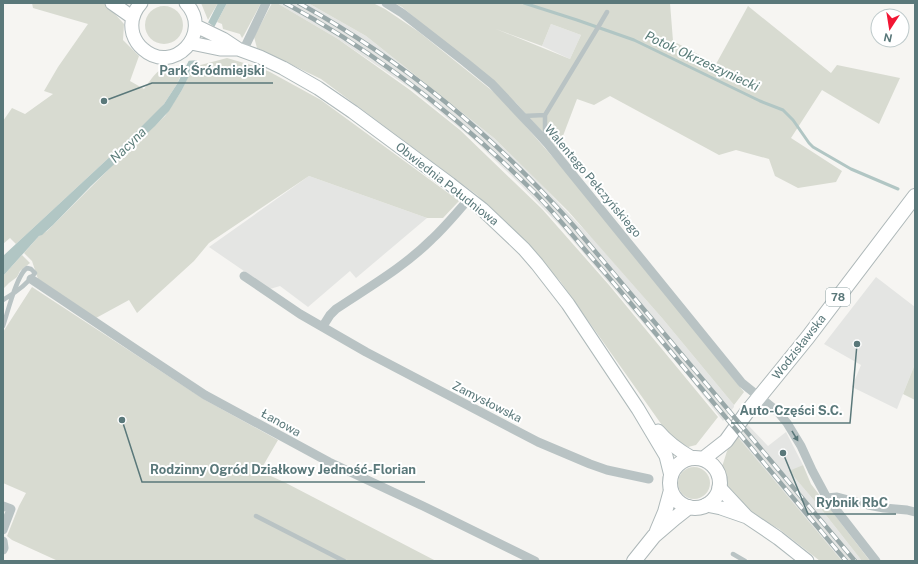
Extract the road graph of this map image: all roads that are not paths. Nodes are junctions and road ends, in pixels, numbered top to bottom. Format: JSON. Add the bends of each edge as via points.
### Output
{"nodes":[{"id":1,"x":112,"y":3,"type":"edge"},
{"id":2,"x":140,"y":3,"type":"edge"},
{"id":3,"x":186,"y":3,"type":"edge"},
{"id":4,"x":266,"y":3,"type":"edge"},
{"id":5,"x":386,"y":3,"type":"edge"},
{"id":6,"x":607,"y":12,"type":"dead end"},
{"id":7,"x":132,"y":17,"type":"junction"},
{"id":8,"x":196,"y":26,"type":"junction"},
{"id":9,"x":190,"y":43,"type":"junction"},
{"id":10,"x":222,"y":44,"type":"junction"},
{"id":11,"x":240,"y":50,"type":"junction"},
{"id":12,"x":545,"y":115,"type":"junction"},
{"id":13,"x":522,"y":116,"type":"junction"},
{"id":14,"x":547,"y":143,"type":"junction"},
{"id":15,"x":915,"y":196,"type":"edge"},
{"id":16,"x":469,"y":199,"type":"junction"},
{"id":17,"x":244,"y":276,"type":"dead end"},
{"id":18,"x":31,"y":279,"type":"junction"},
{"id":19,"x":14,"y":293,"type":"junction"},
{"id":20,"x":3,"y":300,"type":"edge"},
{"id":21,"x":3,"y":326,"type":"edge"},
{"id":22,"x":323,"y":326,"type":"junction"},
{"id":23,"x":760,"y":397,"type":"junction"},
{"id":24,"x":638,"y":409,"type":"junction"},
{"id":25,"x":726,"y":440,"type":"junction"},
{"id":26,"x":697,"y":459,"type":"junction"},
{"id":27,"x":717,"y":472,"type":"junction"},
{"id":28,"x":649,"y":479,"type":"dead end"},
{"id":29,"x":671,"y":483,"type":"junction"},
{"id":30,"x":719,"y":487,"type":"junction"},
{"id":31,"x":827,"y":498,"type":"junction"},
{"id":32,"x":706,"y":505,"type":"junction"},
{"id":33,"x":3,"y":506,"type":"edge"},
{"id":34,"x":689,"y":507,"type":"junction"},
{"id":35,"x":915,"y":512,"type":"edge"},
{"id":36,"x":256,"y":516,"type":"dead end"},
{"id":37,"x":747,"y":517,"type":"junction"},
{"id":38,"x":3,"y":530,"type":"edge"},
{"id":39,"x":654,"y":536,"type":"junction"},
{"id":40,"x":733,"y":554,"type":"dead end"},
{"id":41,"x":344,"y":561,"type":"edge"},
{"id":42,"x":535,"y":561,"type":"edge"},
{"id":43,"x":634,"y":561,"type":"edge"},
{"id":44,"x":745,"y":561,"type":"edge"},
{"id":45,"x":807,"y":561,"type":"edge"},
{"id":46,"x":876,"y":561,"type":"edge"}],
"edges":[{"from":1,"to":7,"type":"main road"},
{"from":2,"to":7,"type":"main road"},
{"from":3,"to":8,"type":"main road","via":[[194,14]]},
{"from":4,"to":11,"type":"street"},
{"from":5,"to":13,"type":"street","name":"Walentego Pełczyńskiego","via":[[492,84]]},
{"from":6,"to":12,"type":"lane"},
{"from":7,"to":9,"type":"main road","via":[[132,30],[136,42],[151,55],[173,56],[183,51]]},
{"from":8,"to":9,"type":"main road"},
{"from":8,"to":10,"type":"main road","name":"Obwiednia Południowa"},
{"from":9,"to":10,"type":"main road","name":"Obwiednia Południowa"},
{"from":10,"to":11,"type":"main road","name":"Obwiednia Południowa"},
{"from":11,"to":16,"type":"main road","name":"Obwiednia Południowa","via":[[283,68],[323,92]]},
{"from":12,"to":13,"type":"lane"},
{"from":12,"to":14,"type":"lane"},
{"from":13,"to":14,"type":"street","name":"Walentego Pełczyńskiego"},
{"from":14,"to":23,"type":"street","name":"Walentego Pełczyńskiego","via":[[742,382]]},
{"from":15,"to":23,"type":"main road","name":"Wodzisławska","number":"78"},
{"from":16,"to":22,"type":"street","via":[[432,240],[411,258],[336,309]]},
{"from":16,"to":24,"type":"main road","name":"Obwiednia Południowa","via":[[512,236],[546,275]]},
{"from":17,"to":22,"type":"street","name":"Zamysłowska","via":[[300,314]]},
{"from":18,"to":19,"type":"lane"},
{"from":18,"to":19,"type":"lane","via":[[35,272],[27,268],[21,275]]},
{"from":18,"to":42,"type":"street","name":"Łanowa","via":[[205,395],[329,462]]},
{"from":19,"to":20,"type":"lane"},
{"from":19,"to":21,"type":"lane"},
{"from":22,"to":28,"type":"street","name":"Zamysłowska","via":[[372,356],[538,442],[607,470]]},
{"from":23,"to":25,"type":"main road","name":"Wodzisławska","number":"78"},
{"from":23,"to":31,"type":"street","name":"Walentego Pełczyńskiego","one_way":true,"via":[[788,423]]},
{"from":24,"to":26,"type":"main road","name":"Obwiednia Południowa","via":[[670,444]]},
{"from":24,"to":29,"type":"main road","name":"Obwiednia Południowa","via":[[667,460]]},
{"from":25,"to":26,"type":"main road","name":"Wodzisławska","number":"78"},
{"from":25,"to":27,"type":"main road","name":"Wodzisławska","number":"78"},
{"from":26,"to":27,"type":"main road","via":[[712,464]]},
{"from":26,"to":29,"type":"main road","number":"78","via":[[687,459],[680,463],[674,469]]},
{"from":27,"to":30,"type":"main road","number":"78"},
{"from":29,"to":34,"type":"main road","via":[[673,496]]},
{"from":29,"to":39,"type":"main road","number":"78","via":[[665,512]]},
{"from":30,"to":32,"type":"main road","via":[[715,498]]},
{"from":30,"to":37,"type":"main road"},
{"from":31,"to":35,"type":"street","via":[[837,496],[868,505]]},
{"from":31,"to":46,"type":"street","name":"Walentego Pełczyńskiego"},
{"from":32,"to":34,"type":"main road"},
{"from":32,"to":37,"type":"main road"},
{"from":33,"to":38,"type":"street","via":[[11,509]]},
{"from":34,"to":39,"type":"main road","number":"78"},
{"from":36,"to":41,"type":"lane"},
{"from":37,"to":45,"type":"main road"},
{"from":39,"to":43,"type":"main road","number":"78"},
{"from":40,"to":44,"type":"lane"}]}
